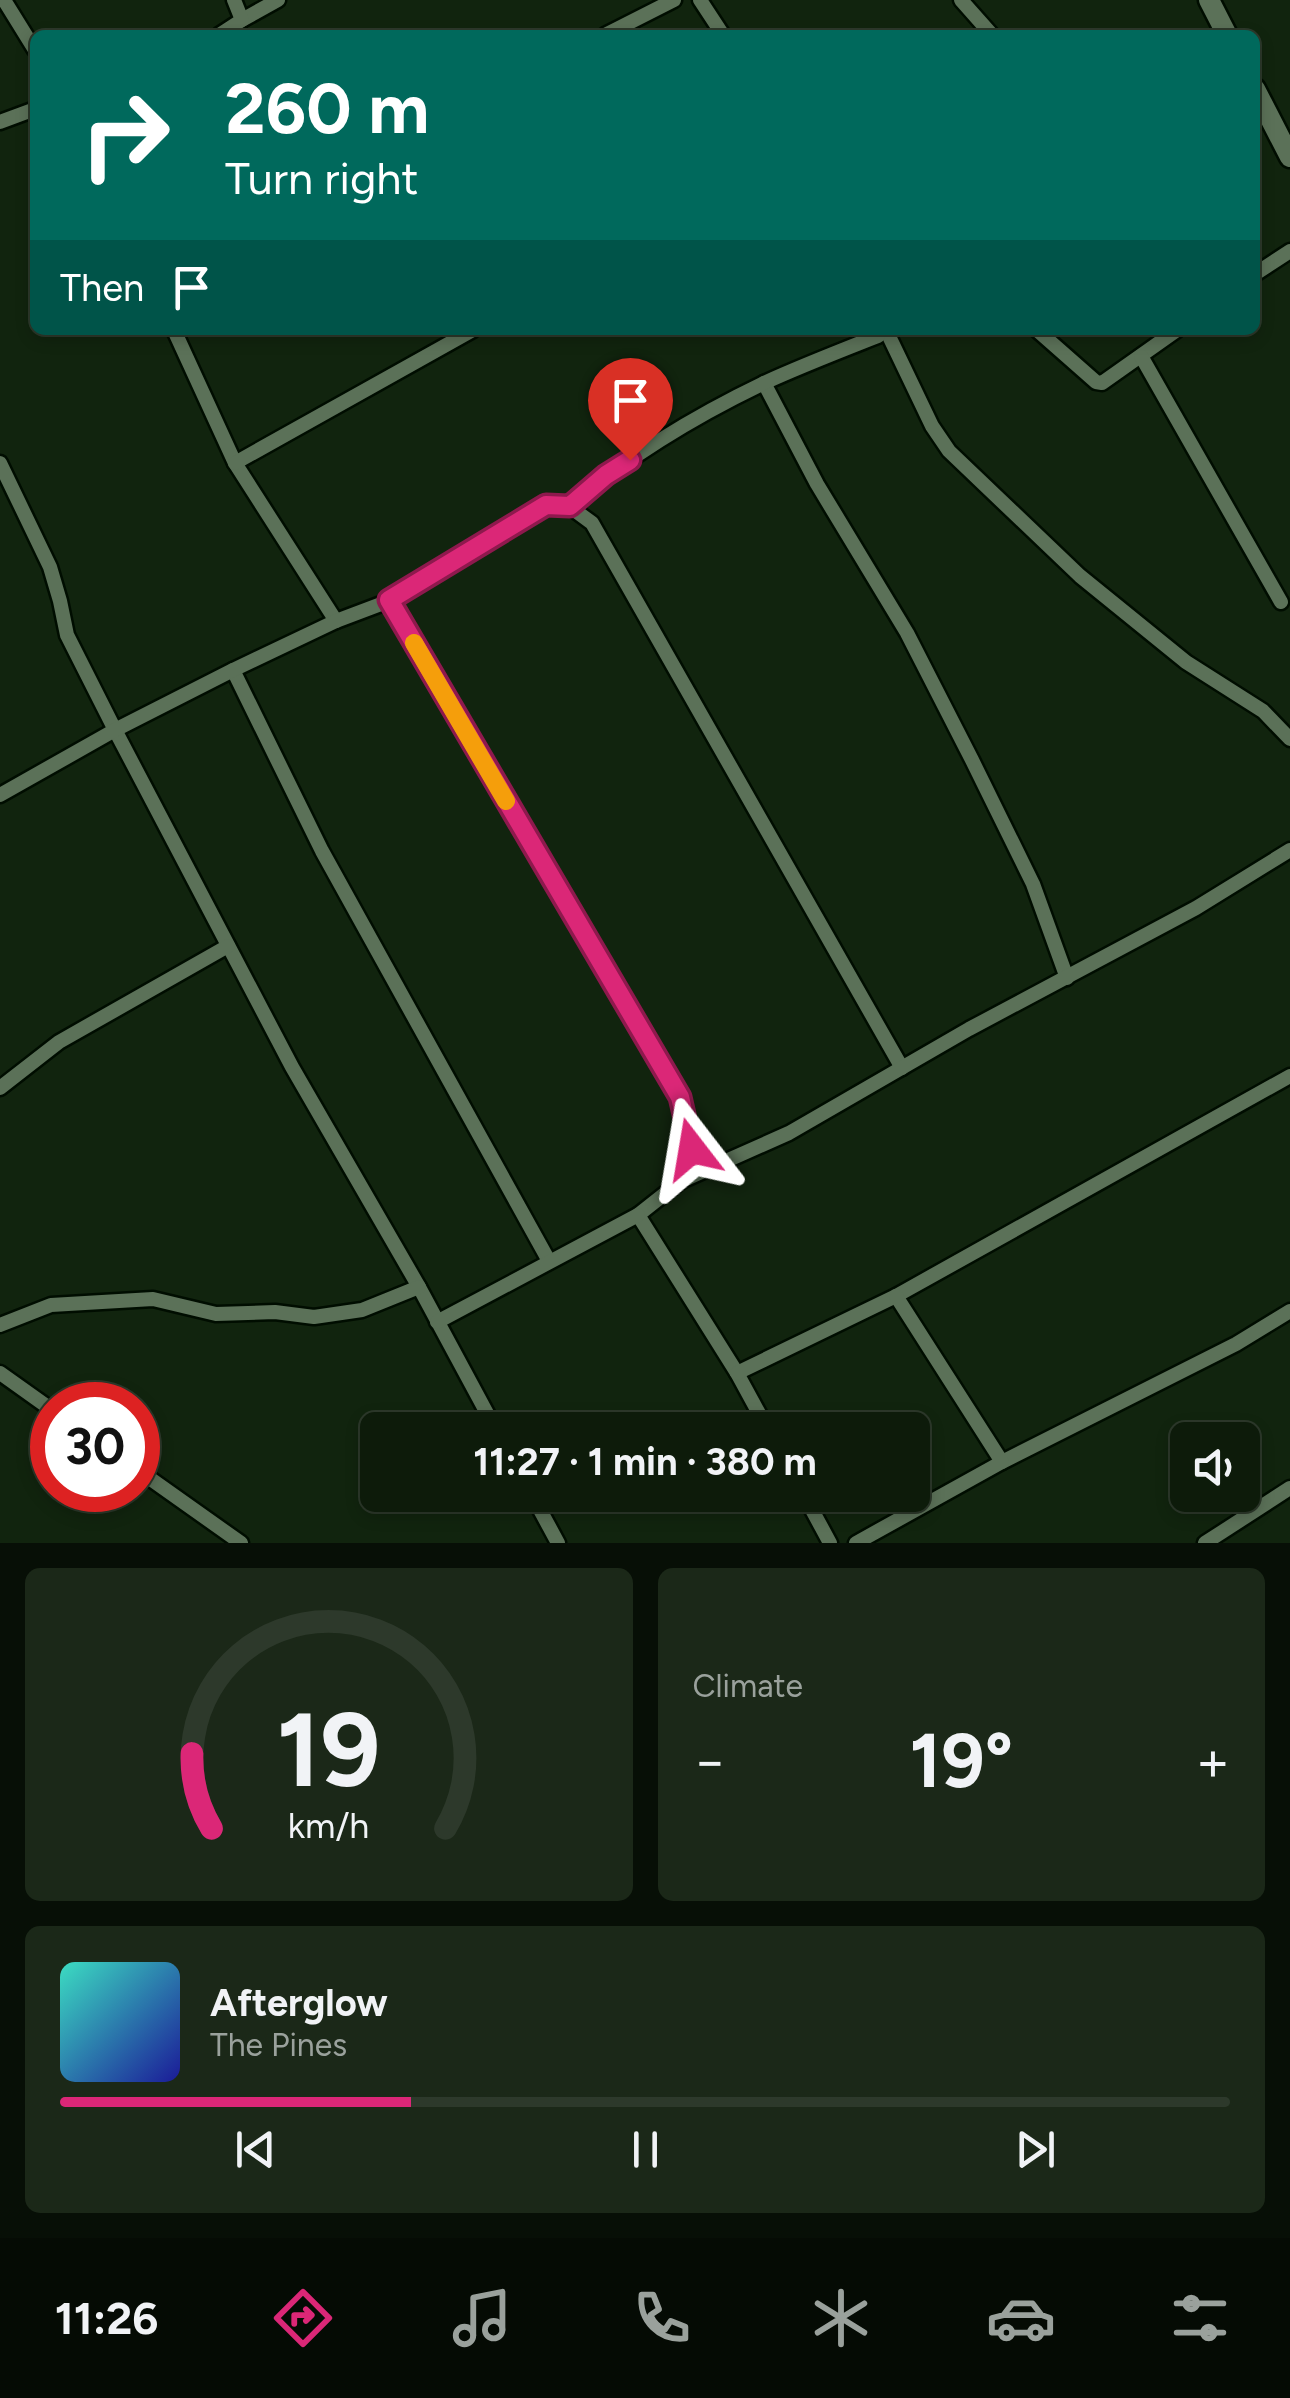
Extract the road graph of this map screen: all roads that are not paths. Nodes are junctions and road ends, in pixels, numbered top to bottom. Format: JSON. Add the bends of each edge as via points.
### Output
{"nodes":[{"id":1,"x":4,"y":0,"type":"edge"},
{"id":2,"x":234,"y":0,"type":"edge"},
{"id":3,"x":278,"y":0,"type":"edge"},
{"id":4,"x":674,"y":0,"type":"edge"},
{"id":5,"x":700,"y":0,"type":"edge"},
{"id":6,"x":961,"y":0,"type":"edge"},
{"id":7,"x":1209,"y":0,"type":"edge"},
{"id":8,"x":242,"y":20,"type":"junction"},
{"id":9,"x":227,"y":30,"type":"edge"},
{"id":10,"x":615,"y":30,"type":"edge"},
{"id":11,"x":720,"y":30,"type":"edge"},
{"id":12,"x":988,"y":30,"type":"edge"},
{"id":13,"x":1224,"y":30,"type":"edge"},
{"id":14,"x":30,"y":42,"type":"edge"},
{"id":15,"x":1260,"y":99,"type":"edge"},
{"id":16,"x":30,"y":111,"type":"edge"},
{"id":17,"x":0,"y":122,"type":"edge"},
{"id":18,"x":1290,"y":156,"type":"edge"},
{"id":19,"x":1290,"y":250,"type":"edge"},
{"id":20,"x":1260,"y":271,"type":"edge"},
{"id":21,"x":176,"y":335,"type":"edge"},
{"id":22,"x":464,"y":335,"type":"edge"},
{"id":23,"x":868,"y":335,"type":"edge"},
{"id":24,"x":877,"y":335,"type":"edge"},
{"id":25,"x":1043,"y":335,"type":"edge"},
{"id":26,"x":1170,"y":335,"type":"edge"},
{"id":27,"x":1141,"y":356,"type":"junction"},
{"id":28,"x":764,"y":383,"type":"junction"},
{"id":29,"x":0,"y":463,"type":"edge"},
{"id":30,"x":235,"y":463,"type":"junction"},
{"id":31,"x":570,"y":506,"type":"junction"},
{"id":32,"x":389,"y":600,"type":"junction"},
{"id":33,"x":1281,"y":602,"type":"dead end"},
{"id":34,"x":336,"y":621,"type":"junction"},
{"id":35,"x":232,"y":670,"type":"junction"},
{"id":36,"x":115,"y":730,"type":"junction"},
{"id":37,"x":1290,"y":740,"type":"edge"},
{"id":38,"x":0,"y":796,"type":"edge"},
{"id":39,"x":1290,"y":850,"type":"edge"},
{"id":40,"x":228,"y":946,"type":"junction"},
{"id":41,"x":1067,"y":978,"type":"junction"},
{"id":42,"x":902,"y":1068,"type":"junction"},
{"id":43,"x":1290,"y":1076,"type":"edge"},
{"id":44,"x":0,"y":1088,"type":"edge"},
{"id":45,"x":681,"y":1181,"type":"junction"},
{"id":46,"x":638,"y":1215,"type":"junction"},
{"id":47,"x":549,"y":1262,"type":"junction"},
{"id":48,"x":419,"y":1286,"type":"junction"},
{"id":49,"x":896,"y":1296,"type":"junction"},
{"id":50,"x":1290,"y":1310,"type":"edge"},
{"id":51,"x":437,"y":1322,"type":"junction"},
{"id":52,"x":0,"y":1326,"type":"edge"},
{"id":53,"x":0,"y":1373,"type":"edge"},
{"id":54,"x":737,"y":1373,"type":"junction"},
{"id":55,"x":30,"y":1394,"type":"edge"},
{"id":56,"x":486,"y":1412,"type":"edge"},
{"id":57,"x":758,"y":1412,"type":"edge"},
{"id":58,"x":1002,"y":1462,"type":"junction"},
{"id":59,"x":160,"y":1486,"type":"edge"},
{"id":60,"x":1290,"y":1488,"type":"edge"},
{"id":61,"x":541,"y":1512,"type":"edge"},
{"id":62,"x":813,"y":1512,"type":"edge"},
{"id":63,"x":240,"y":1543,"type":"edge"},
{"id":64,"x":558,"y":1543,"type":"edge"},
{"id":65,"x":830,"y":1543,"type":"edge"},
{"id":66,"x":856,"y":1543,"type":"edge"},
{"id":67,"x":1206,"y":1543,"type":"edge"}],
"edges":[{"from":1,"to":14,"type":"street"},
{"from":2,"to":8,"type":"street"},
{"from":3,"to":8,"type":"street"},
{"from":4,"to":10,"type":"street"},
{"from":5,"to":11,"type":"street"},
{"from":6,"to":12,"type":"street"},
{"from":7,"to":13,"type":"main road"},
{"from":8,"to":9,"type":"street"},
{"from":15,"to":18,"type":"main road"},
{"from":16,"to":17,"type":"street"},
{"from":19,"to":20,"type":"street"},
{"from":21,"to":30,"type":"street"},
{"from":22,"to":30,"type":"street"},
{"from":23,"to":28,"type":"street"},
{"from":24,"to":37,"type":"street","via":[[949,451],[1080,576],[1186,662],[1263,711]]},
{"from":25,"to":27,"type":"street","via":[[1098,383]]},
{"from":26,"to":27,"type":"street"},
{"from":27,"to":33,"type":"street"},
{"from":28,"to":31,"type":"street","via":[[664,438]]},
{"from":28,"to":41,"type":"street","via":[[972,760],[1033,884]]},
{"from":29,"to":36,"type":"street","via":[[50,567],[67,635]]},
{"from":30,"to":34,"type":"street"},
{"from":31,"to":32,"type":"street","via":[[546,505]]},
{"from":31,"to":42,"type":"street","via":[[592,523]]},
{"from":32,"to":34,"type":"street"},
{"from":32,"to":45,"type":"street","via":[[680,1097],[692,1149]]},
{"from":34,"to":35,"type":"street"},
{"from":35,"to":36,"type":"street"},
{"from":35,"to":47,"type":"street","via":[[322,850]]},
{"from":36,"to":38,"type":"street"},
{"from":36,"to":40,"type":"street"},
{"from":39,"to":41,"type":"street"},
{"from":40,"to":44,"type":"street","via":[[59,1042]]},
{"from":40,"to":48,"type":"street"},
{"from":41,"to":42,"type":"street"},
{"from":42,"to":45,"type":"street","via":[[789,1133]]},
{"from":43,"to":49,"type":"street"},
{"from":45,"to":46,"type":"street"},
{"from":46,"to":47,"type":"street"},
{"from":46,"to":54,"type":"street"},
{"from":47,"to":51,"type":"street"},
{"from":48,"to":51,"type":"street"},
{"from":48,"to":52,"type":"street","via":[[362,1310],[314,1316],[216,1314],[154,1298],[51,1305]]},
{"from":49,"to":54,"type":"street"},
{"from":49,"to":58,"type":"street"},
{"from":50,"to":58,"type":"street"},
{"from":51,"to":56,"type":"street"},
{"from":53,"to":55,"type":"street"},
{"from":54,"to":57,"type":"street"},
{"from":58,"to":66,"type":"street"},
{"from":59,"to":63,"type":"street"},
{"from":60,"to":67,"type":"street"},
{"from":61,"to":64,"type":"street"},
{"from":62,"to":65,"type":"street"}]}
